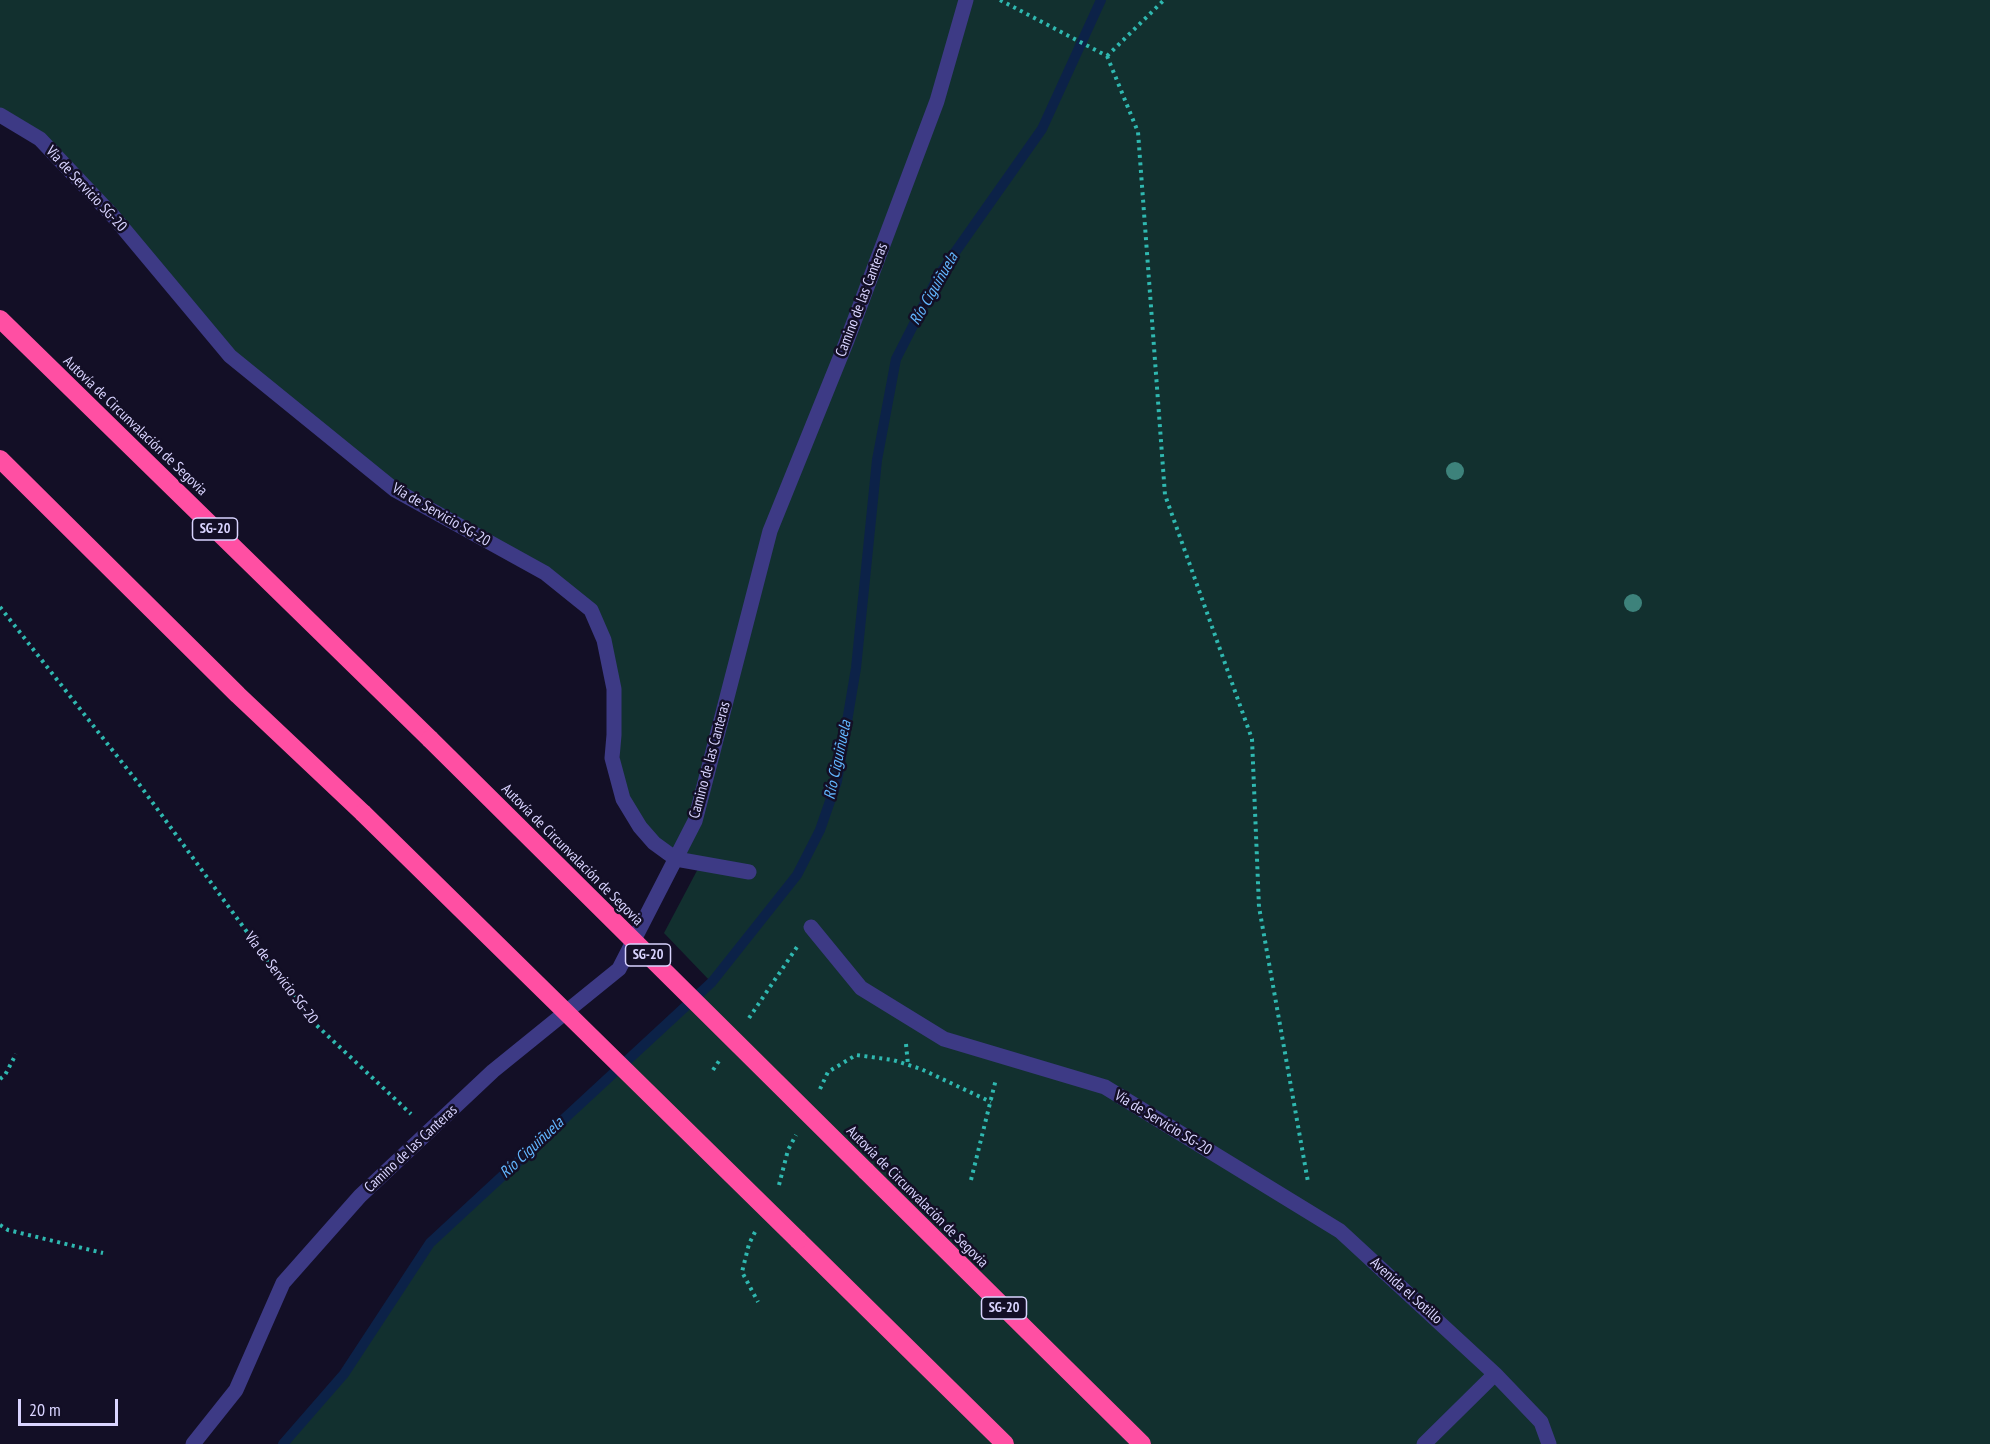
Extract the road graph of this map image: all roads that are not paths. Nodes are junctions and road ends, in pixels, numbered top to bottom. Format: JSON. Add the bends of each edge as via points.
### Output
{"nodes":[{"id":1,"x":966,"y":0,"type":"edge"},
{"id":2,"x":0,"y":116,"type":"edge"},
{"id":3,"x":0,"y":319,"type":"edge"},
{"id":4,"x":0,"y":459,"type":"edge"},
{"id":5,"x":676,"y":859,"type":"junction"},
{"id":6,"x":749,"y":872,"type":"dead end"},
{"id":7,"x":811,"y":927,"type":"road end"},
{"id":8,"x":1314,"y":1215,"type":"joint"},
{"id":9,"x":1495,"y":1374,"type":"junction"},
{"id":10,"x":193,"y":1444,"type":"edge"},
{"id":11,"x":1005,"y":1444,"type":"edge"},
{"id":12,"x":1142,"y":1444,"type":"edge"},
{"id":13,"x":1424,"y":1444,"type":"edge"},
{"id":14,"x":1549,"y":1444,"type":"edge"}],
"edges":[{"from":1,"to":5,"type":"street","name":"Camino de las Canteras","via":[[937,101],[770,531],[695,821]]},
{"from":2,"to":5,"type":"street","name":"Vía de Servicio SG-20","via":[[40,139],[113,216],[230,356],[395,490],[545,573],[591,610],[604,640],[614,689],[612,759],[622,799],[654,843]]},
{"from":3,"to":12,"type":"highway","name":"Autovía de Circunvalación de Segovia","number":"SG-20","bridge":true},
{"from":4,"to":11,"type":"highway","bridge":true},
{"from":5,"to":6,"type":"street","name":"Vía de Servicio SG-20"},
{"from":5,"to":10,"type":"street","name":"Camino de las Canteras","via":[[619,969],[493,1071],[360,1196],[283,1283],[236,1390]]},
{"from":7,"to":8,"type":"street","name":"Vía de Servicio SG-20","via":[[861,988],[944,1039],[1105,1088]]},
{"from":8,"to":9,"type":"street","name":"Avenida el Sotillo","via":[[1340,1231]]},
{"from":9,"to":13,"type":"street"},
{"from":9,"to":14,"type":"street","name":"Avenida el Sotillo","via":[[1541,1422]]}]}
